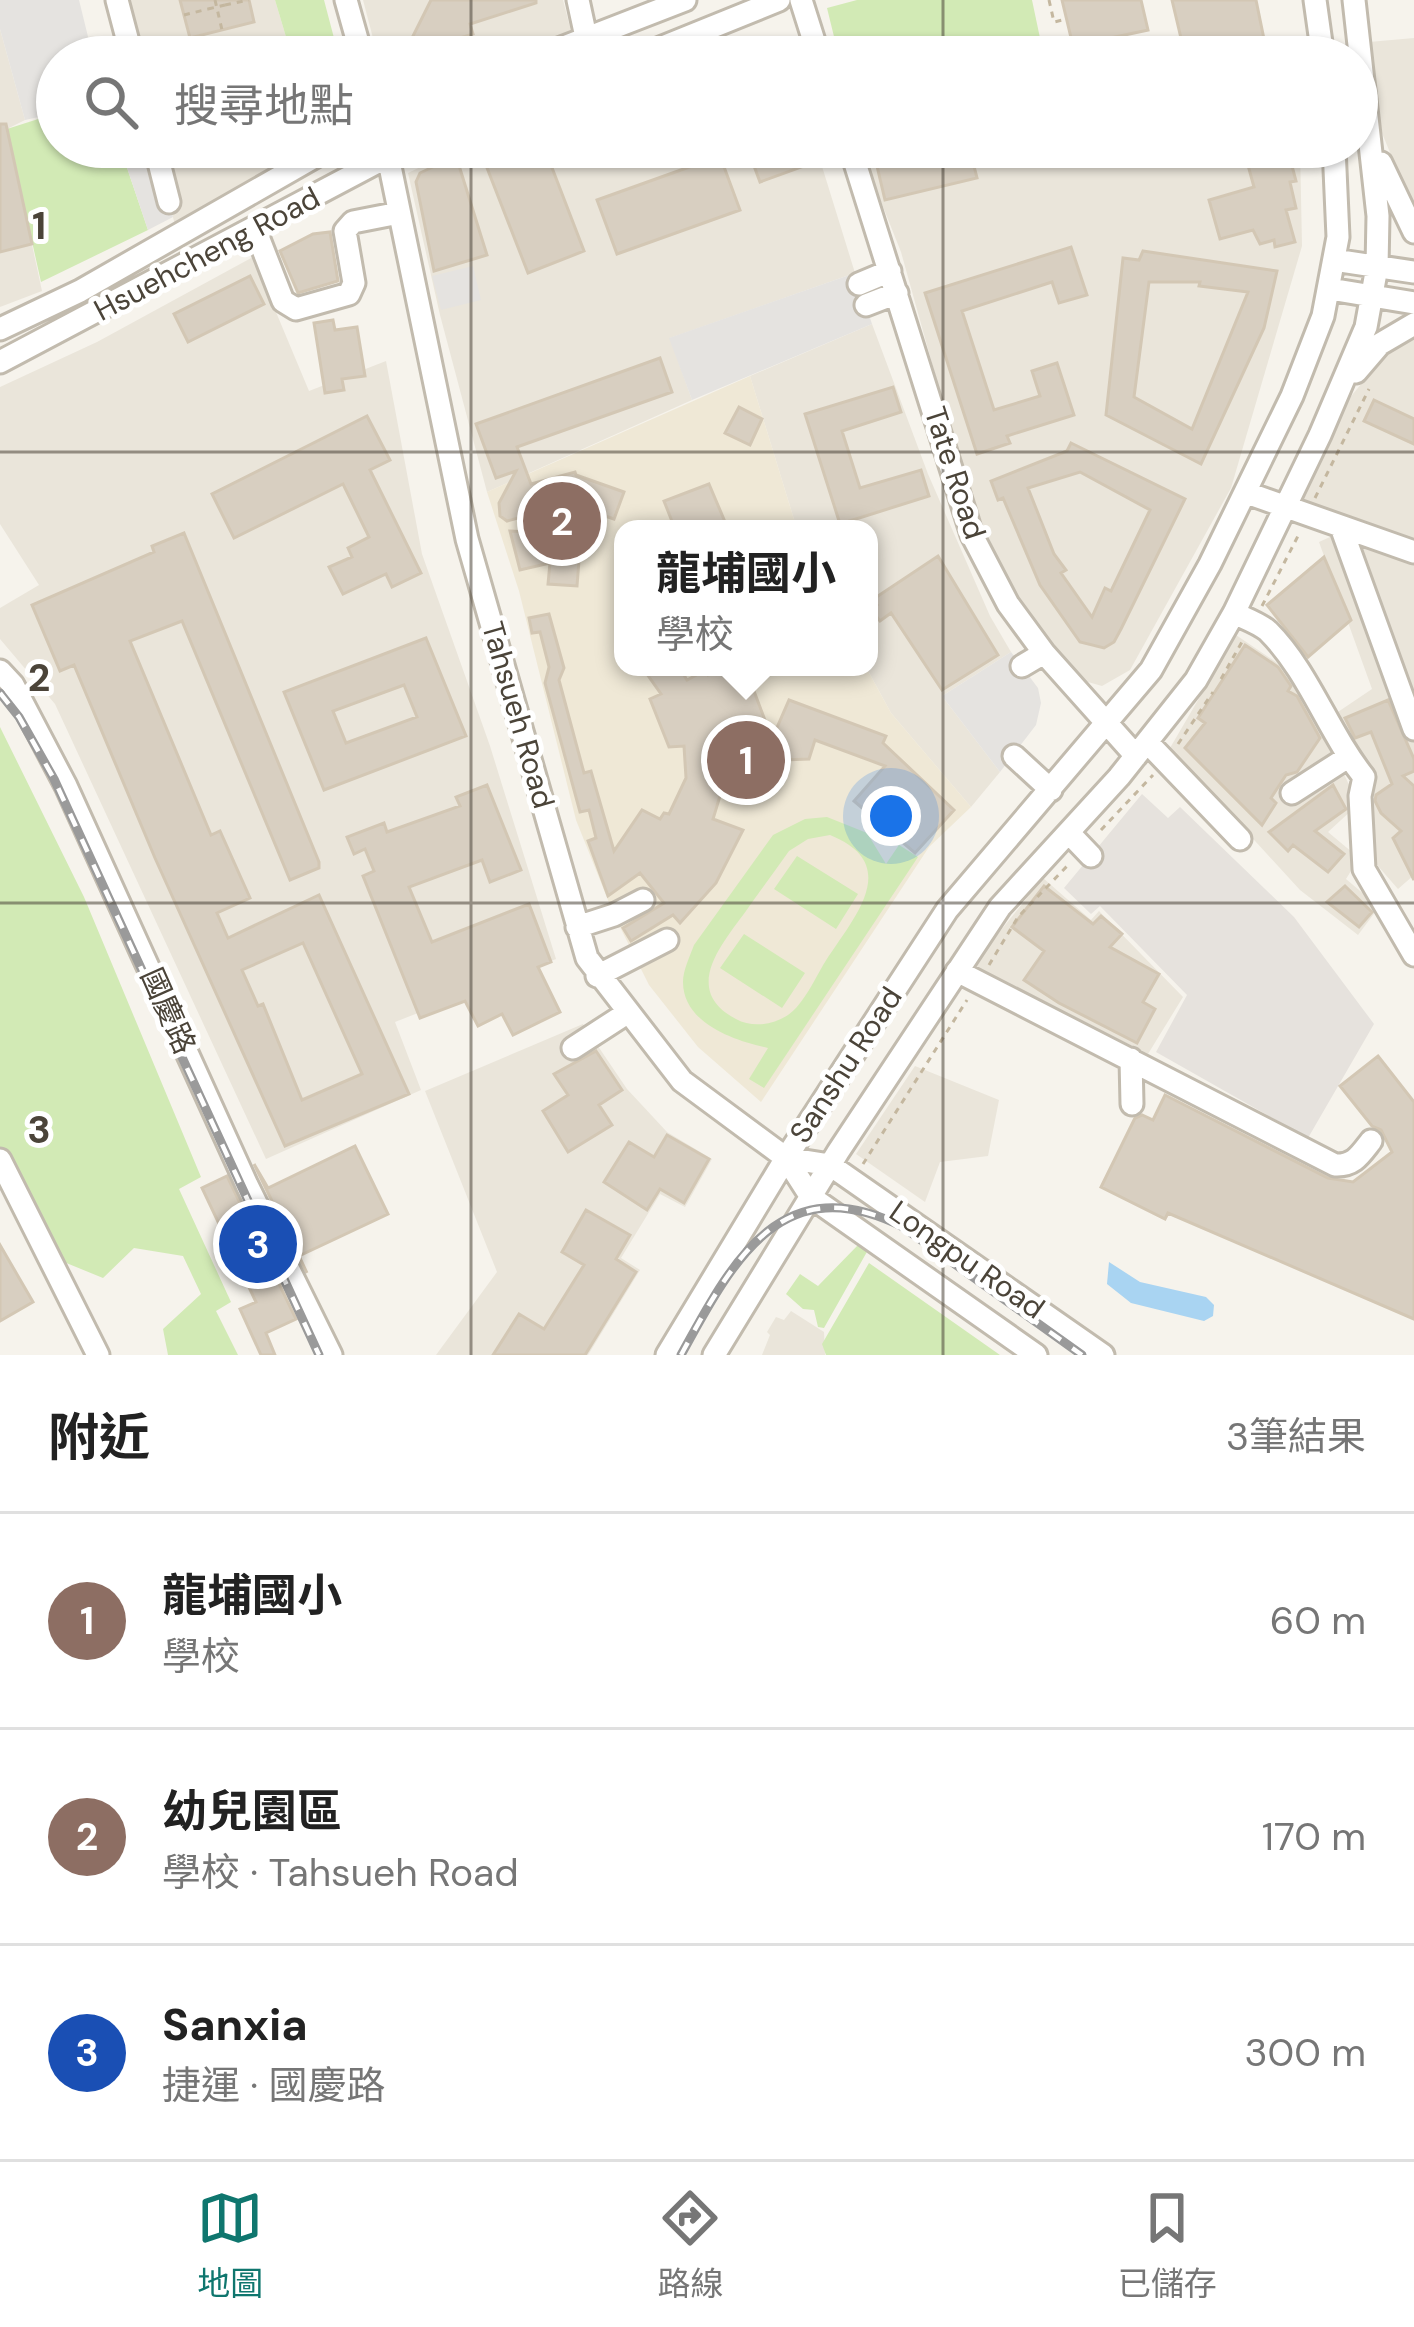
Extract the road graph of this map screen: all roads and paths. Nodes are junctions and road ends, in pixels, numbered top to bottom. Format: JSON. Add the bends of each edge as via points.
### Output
{"nodes":[{"id":1,"x":118,"y":0,"type":"edge"},
{"id":2,"x":215,"y":0,"type":"edge"},
{"id":3,"x":249,"y":0,"type":"edge"},
{"id":4,"x":346,"y":0,"type":"edge"},
{"id":5,"x":578,"y":0,"type":"edge"},
{"id":6,"x":685,"y":0,"type":"edge"},
{"id":7,"x":779,"y":0,"type":"edge"},
{"id":8,"x":801,"y":0,"type":"edge"},
{"id":9,"x":1049,"y":0,"type":"edge"},
{"id":10,"x":1315,"y":0,"type":"edge"},
{"id":11,"x":1354,"y":0,"type":"edge"},
{"id":12,"x":184,"y":15,"type":"dead end"},
{"id":13,"x":1066,"y":19,"type":"dead end"},
{"id":14,"x":222,"y":30,"type":"dead end"},
{"id":15,"x":127,"y":36,"type":"edge"},
{"id":16,"x":356,"y":36,"type":"edge"},
{"id":17,"x":586,"y":36,"type":"edge"},
{"id":18,"x":591,"y":36,"type":"edge"},
{"id":19,"x":690,"y":36,"type":"edge"},
{"id":20,"x":812,"y":36,"type":"edge"},
{"id":21,"x":1320,"y":36,"type":"edge"},
{"id":22,"x":1359,"y":36,"type":"edge"},
{"id":23,"x":1378,"y":154,"type":"edge"},
{"id":24,"x":160,"y":168,"type":"edge"},
{"id":25,"x":295,"y":168,"type":"edge"},
{"id":26,"x":360,"y":168,"type":"edge"},
{"id":27,"x":391,"y":168,"type":"edge"},
{"id":28,"x":857,"y":168,"type":"edge"},
{"id":29,"x":1335,"y":168,"type":"edge"},
{"id":30,"x":1374,"y":168,"type":"edge"},
{"id":31,"x":169,"y":202,"type":"dead end"},
{"id":32,"x":398,"y":213,"type":"junction"},
{"id":33,"x":255,"y":229,"type":"junction"},
{"id":34,"x":1414,"y":232,"type":"edge"},
{"id":35,"x":1334,"y":260,"type":"junction"},
{"id":36,"x":1377,"y":267,"type":"junction"},
{"id":37,"x":1414,"y":272,"type":"edge"},
{"id":38,"x":893,"y":282,"type":"junction"},
{"id":39,"x":1330,"y":289,"type":"junction"},
{"id":40,"x":862,"y":294,"type":"dead end"},
{"id":41,"x":1372,"y":298,"type":"junction"},
{"id":42,"x":1414,"y":303,"type":"edge"},
{"id":43,"x":1414,"y":324,"type":"edge"},
{"id":44,"x":0,"y":329,"type":"edge"},
{"id":45,"x":0,"y":362,"type":"edge"},
{"id":46,"x":1372,"y":382,"type":"dead end"},
{"id":47,"x":1321,"y":435,"type":"junction"},
{"id":48,"x":1247,"y":493,"type":"junction"},
{"id":49,"x":1314,"y":500,"type":"dead end"},
{"id":50,"x":1286,"y":506,"type":"junction"},
{"id":51,"x":1342,"y":527,"type":"junction"},
{"id":52,"x":1414,"y":552,"type":"edge"},
{"id":53,"x":1234,"y":613,"type":"junction"},
{"id":54,"x":1044,"y":653,"type":"junction"},
{"id":55,"x":1022,"y":665,"type":"dead end"},
{"id":56,"x":0,"y":670,"type":"edge"},
{"id":57,"x":1106,"y":725,"type":"junction"},
{"id":58,"x":1414,"y":729,"type":"edge"},
{"id":59,"x":1142,"y":750,"type":"junction"},
{"id":60,"x":1014,"y":756,"type":"dead end"},
{"id":61,"x":1348,"y":757,"type":"junction"},
{"id":62,"x":1050,"y":791,"type":"junction"},
{"id":63,"x":1292,"y":793,"type":"dead end"},
{"id":64,"x":1074,"y":827,"type":"junction"},
{"id":65,"x":1240,"y":838,"type":"dead end"},
{"id":66,"x":1080,"y":860,"type":"joint"},
{"id":67,"x":643,"y":900,"type":"dead end"},
{"id":68,"x":578,"y":927,"type":"junction"},
{"id":69,"x":667,"y":940,"type":"dead end"},
{"id":70,"x":1414,"y":955,"type":"edge"},
{"id":71,"x":988,"y":967,"type":"dead end"},
{"id":72,"x":957,"y":971,"type":"junction"},
{"id":73,"x":597,"y":976,"type":"junction"},
{"id":74,"x":975,"y":988,"type":"dead end"},
{"id":75,"x":627,"y":1013,"type":"junction"},
{"id":76,"x":573,"y":1048,"type":"dead end"},
{"id":77,"x":1131,"y":1059,"type":"junction"},
{"id":78,"x":1132,"y":1104,"type":"dead end"},
{"id":79,"x":1371,"y":1141,"type":"dead end"},
{"id":80,"x":786,"y":1159,"type":"junction"},
{"id":81,"x":0,"y":1160,"type":"edge"},
{"id":82,"x":830,"y":1166,"type":"junction"},
{"id":83,"x":862,"y":1167,"type":"dead end"},
{"id":84,"x":811,"y":1197,"type":"junction"},
{"id":85,"x":98,"y":1355,"type":"edge"},
{"id":86,"x":331,"y":1355,"type":"edge"},
{"id":87,"x":667,"y":1355,"type":"edge"},
{"id":88,"x":714,"y":1355,"type":"edge"},
{"id":89,"x":1036,"y":1355,"type":"edge"},
{"id":90,"x":1103,"y":1355,"type":"edge"}],
"edges":[{"from":1,"to":15,"type":"street"},
{"from":2,"to":14,"type":"path"},
{"from":3,"to":12,"type":"path","bridge":true},
{"from":4,"to":16,"type":"street"},
{"from":5,"to":17,"type":"street"},
{"from":6,"to":18,"type":"street"},
{"from":7,"to":19,"type":"street"},
{"from":8,"to":20,"type":"street"},
{"from":9,"to":13,"type":"path","via":[[1054,22]]},
{"from":10,"to":21,"type":"street"},
{"from":11,"to":22,"type":"street"},
{"from":23,"to":34,"type":"street"},
{"from":24,"to":31,"type":"street"},
{"from":25,"to":44,"type":"street","name":"Hsuehcheng Road"},
{"from":26,"to":33,"type":"street","name":"Hsuehcheng Road"},
{"from":27,"to":32,"type":"street","name":"Tahsueh Road"},
{"from":28,"to":38,"type":"street","name":"Tate Road"},
{"from":29,"to":35,"type":"street","name":"Sanshu Road"},
{"from":30,"to":36,"type":"street","name":"Sanshu Road"},
{"from":32,"to":33,"type":"street","via":[[345,231],[350,294],[296,309],[283,301]]},
{"from":32,"to":68,"type":"street","name":"Tahsueh Road","via":[[430,306],[467,539]]},
{"from":33,"to":45,"type":"street","name":"Hsuehcheng Road"},
{"from":35,"to":36,"type":"street"},
{"from":35,"to":39,"type":"street","name":"Sanshu Road"},
{"from":36,"to":37,"type":"street"},
{"from":36,"to":41,"type":"street","name":"Sanshu Road"},
{"from":38,"to":40,"type":"street"},
{"from":38,"to":54,"type":"street","name":"Tate Road","via":[[972,535]]},
{"from":39,"to":41,"type":"street"},
{"from":39,"to":48,"type":"street","name":"Sanshu Road"},
{"from":41,"to":42,"type":"street"},
{"from":41,"to":47,"type":"street","name":"Sanshu Road"},
{"from":43,"to":47,"type":"street","via":[[1367,356]]},
{"from":46,"to":49,"type":"path"},
{"from":47,"to":50,"type":"street","name":"Sanshu Road"},
{"from":48,"to":50,"type":"street"},
{"from":48,"to":57,"type":"street","name":"Sanshu Road","via":[[1150,670]]},
{"from":50,"to":51,"type":"street"},
{"from":50,"to":53,"type":"street","name":"Sanshu Road"},
{"from":51,"to":52,"type":"street"},
{"from":51,"to":58,"type":"street"},
{"from":53,"to":59,"type":"street","name":"Sanshu Road"},
{"from":53,"to":61,"type":"street","via":[[1266,628]]},
{"from":54,"to":55,"type":"street"},
{"from":54,"to":57,"type":"street","name":"Tate Road"},
{"from":56,"to":86,"type":"street","name":"國慶路","via":[[66,786]]},
{"from":57,"to":59,"type":"street","name":"Tate Road"},
{"from":57,"to":62,"type":"street","name":"Sanshu Road"},
{"from":59,"to":64,"type":"street","name":"Sanshu Road"},
{"from":59,"to":65,"type":"street","name":"Tate Road"},
{"from":60,"to":62,"type":"street"},
{"from":61,"to":63,"type":"street"},
{"from":61,"to":70,"type":"street","via":[[1364,777],[1364,868]]},
{"from":62,"to":64,"type":"street"},
{"from":62,"to":80,"type":"street","name":"Sanshu Road","via":[[947,910]]},
{"from":64,"to":66,"type":"street"},
{"from":64,"to":72,"type":"street","name":"Sanshu Road","via":[[1000,907]]},
{"from":66,"to":71,"type":"path","via":[[1018,917]]},
{"from":67,"to":68,"type":"street"},
{"from":68,"to":73,"type":"street","name":"Tahsueh Road"},
{"from":69,"to":73,"type":"street"},
{"from":72,"to":77,"type":"street"},
{"from":72,"to":82,"type":"street","name":"Sanshu Road"},
{"from":73,"to":75,"type":"street","name":"Tahsueh Road"},
{"from":74,"to":83,"type":"path"},
{"from":75,"to":76,"type":"street"},
{"from":75,"to":80,"type":"street","name":"Tahsueh Road","via":[[682,1081]]},
{"from":77,"to":78,"type":"street"},
{"from":77,"to":79,"type":"street","via":[[1304,1151],[1347,1165]]},
{"from":80,"to":82,"type":"street","name":"Tahsueh Road"},
{"from":80,"to":84,"type":"street","name":"Longpu Road"},
{"from":80,"to":87,"type":"street","name":"Sanshu Road"},
{"from":81,"to":85,"type":"street"},
{"from":82,"to":84,"type":"street","name":"Sanshu Road"},
{"from":82,"to":90,"type":"street","name":"Longpu Road"},
{"from":84,"to":88,"type":"street","name":"Sanshu Road"},
{"from":84,"to":89,"type":"street","name":"Longpu Road"}]}
